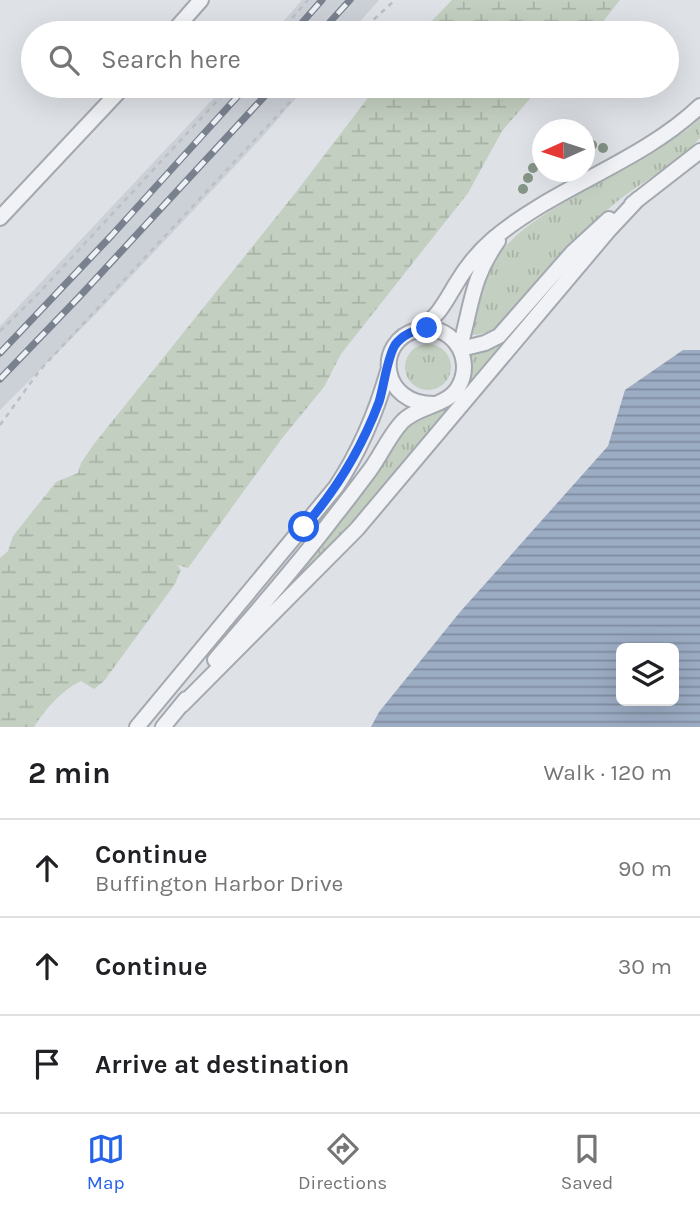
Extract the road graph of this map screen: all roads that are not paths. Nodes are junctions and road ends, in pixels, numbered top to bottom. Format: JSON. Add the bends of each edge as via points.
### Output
{"nodes":[{"id":1,"x":201,"y":0,"type":"edge"},
{"id":2,"x":183,"y":21,"type":"edge"},
{"id":3,"x":113,"y":98,"type":"edge"},
{"id":4,"x":700,"y":106,"type":"edge"},
{"id":5,"x":700,"y":151,"type":"edge"},
{"id":6,"x":638,"y":199,"type":"junction"},
{"id":7,"x":0,"y":218,"type":"edge"},
{"id":8,"x":512,"y":225,"type":"junction"},
{"id":9,"x":415,"y":330,"type":"junction"},
{"id":10,"x":460,"y":348,"type":"junction"},
{"id":11,"x":389,"y":369,"type":"junction"},
{"id":12,"x":435,"y":404,"type":"junction"},
{"id":13,"x":182,"y":705,"type":"junction"},
{"id":14,"x":137,"y":727,"type":"edge"},
{"id":15,"x":163,"y":727,"type":"edge"}],
"edges":[{"from":1,"to":2,"type":"street"},
{"from":3,"to":7,"type":"street"},
{"from":4,"to":8,"type":"street","via":[[661,138]]},
{"from":5,"to":6,"type":"street"},
{"from":6,"to":10,"type":"street","via":[[572,253],[499,336]]},
{"from":6,"to":13,"type":"street","via":[[357,529]]},
{"from":8,"to":9,"type":"street","via":[[474,257],[430,323]]},
{"from":8,"to":10,"type":"street","via":[[496,243],[472,290]]},
{"from":9,"to":10,"type":"street","via":[[440,331]]},
{"from":9,"to":11,"type":"street","via":[[396,345]]},
{"from":10,"to":12,"type":"street","via":[[464,376],[458,389]]},
{"from":11,"to":12,"type":"street","via":[[399,393],[422,404]]},
{"from":11,"to":14,"type":"street","via":[[364,439],[336,487]]},
{"from":12,"to":13,"type":"street","via":[[402,422],[330,523]]},
{"from":13,"to":15,"type":"street"}]}
